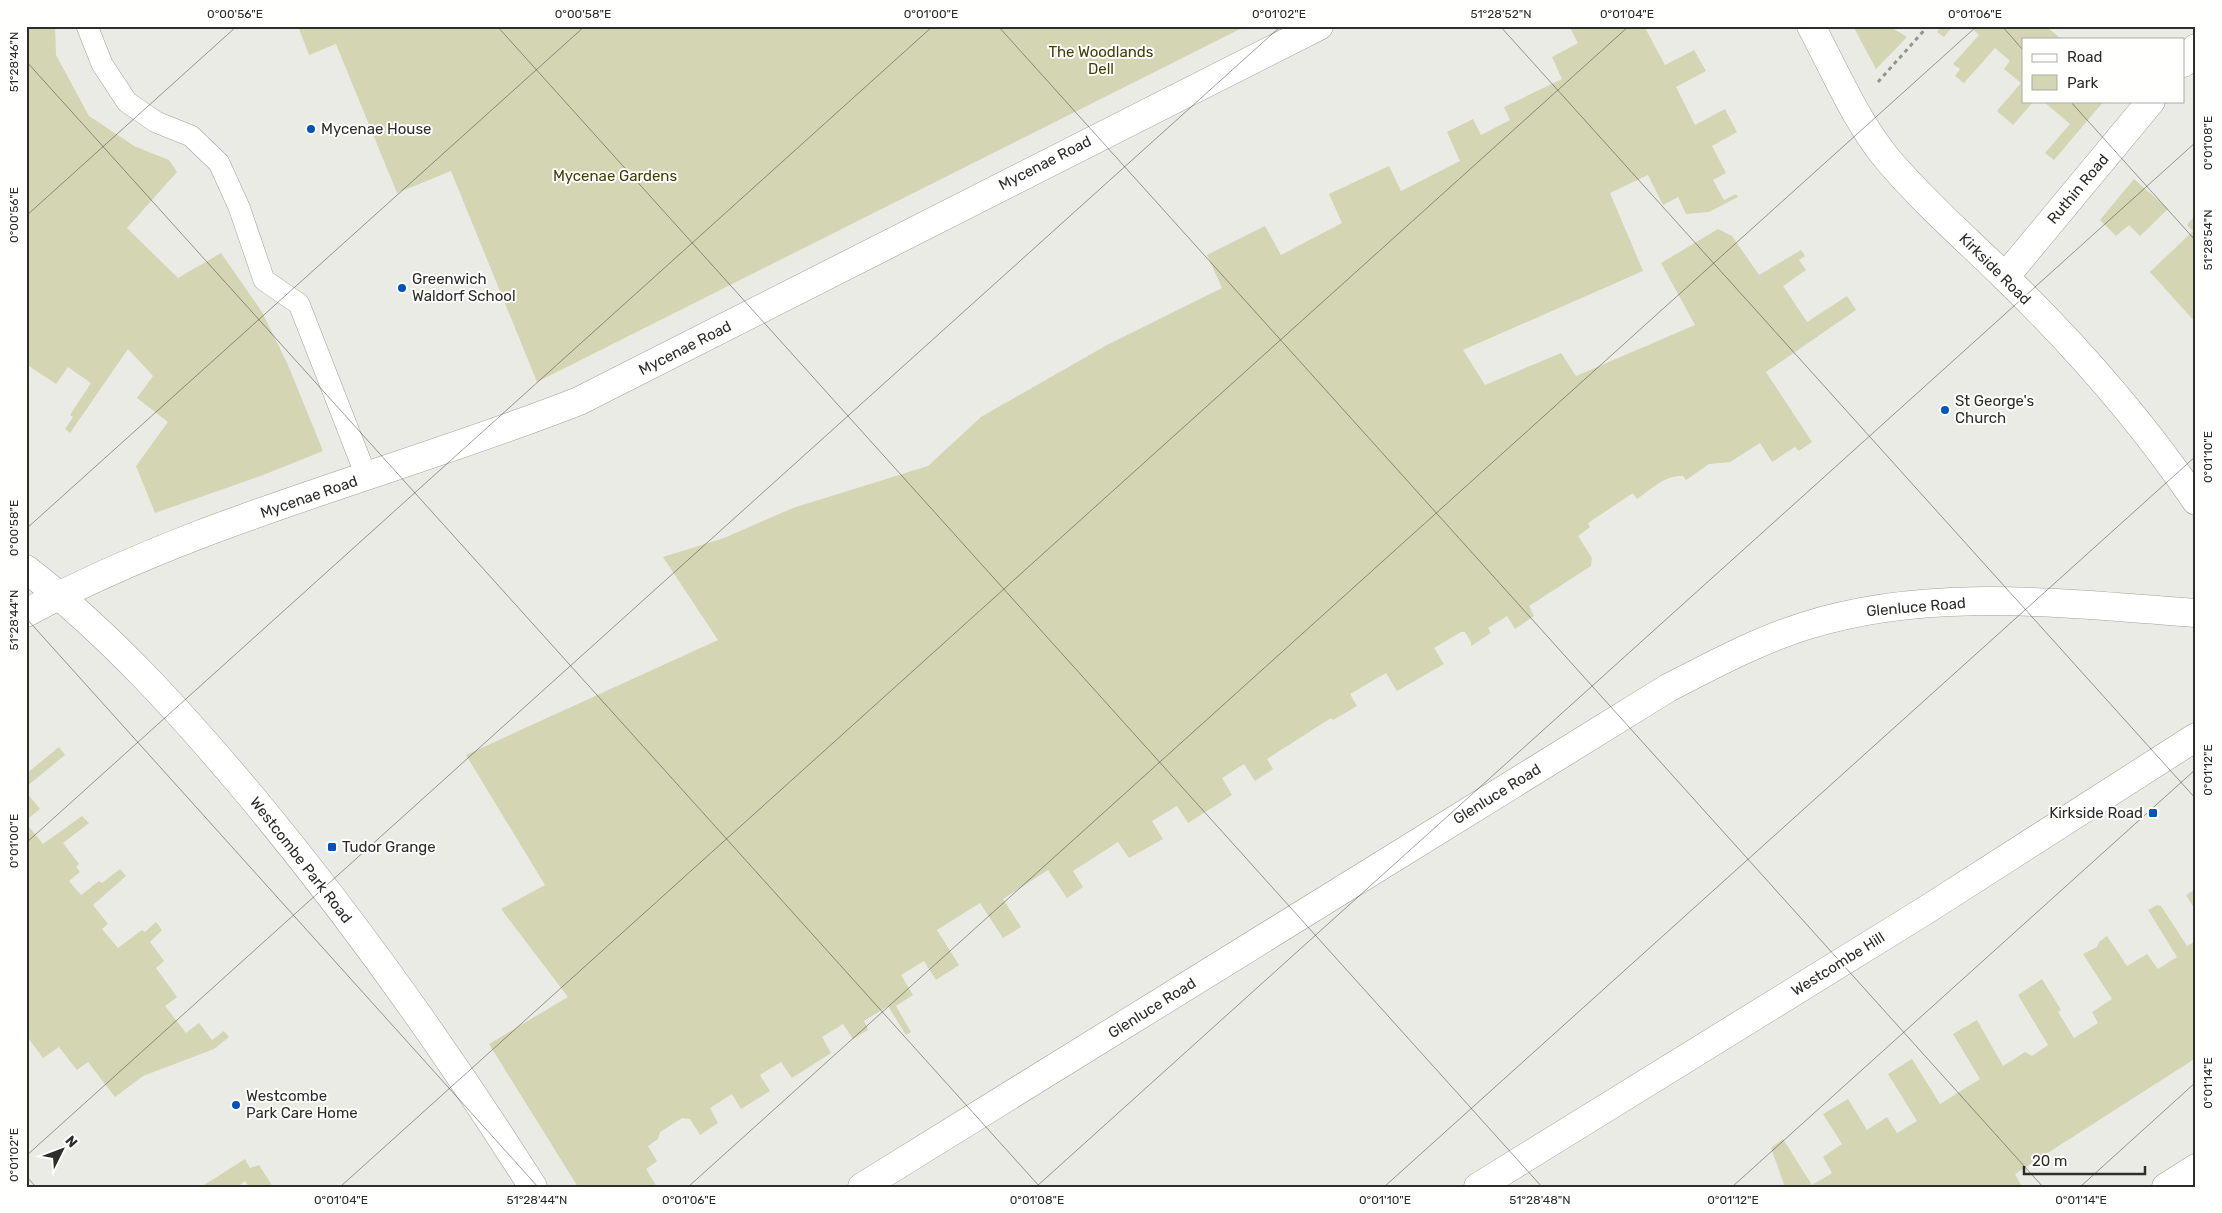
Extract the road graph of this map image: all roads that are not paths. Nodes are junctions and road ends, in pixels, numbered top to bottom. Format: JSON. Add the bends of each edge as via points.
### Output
{"nodes":[{"id":1,"x":87,"y":26,"type":"edge"},
{"id":2,"x":1319,"y":26,"type":"edge"},
{"id":3,"x":1811,"y":26,"type":"edge"},
{"id":4,"x":2196,"y":48,"type":"edge"},
{"id":5,"x":2184,"y":62,"type":"edge"},
{"id":6,"x":2151,"y":102,"type":"edge"},
{"id":7,"x":2005,"y":277,"type":"junction"},
{"id":8,"x":367,"y":478,"type":"junction"},
{"id":9,"x":2196,"y":501,"type":"edge"},
{"id":10,"x":26,"y":570,"type":"edge"},
{"id":11,"x":60,"y":595,"type":"junction"},
{"id":12,"x":26,"y":613,"type":"edge"},
{"id":13,"x":2196,"y":613,"type":"edge"},
{"id":14,"x":2196,"y":737,"type":"edge"},
{"id":15,"x":2196,"y":1168,"type":"edge"},
{"id":16,"x":533,"y":1187,"type":"edge"},
{"id":17,"x":862,"y":1187,"type":"edge"},
{"id":18,"x":1478,"y":1187,"type":"edge"},
{"id":19,"x":2166,"y":1187,"type":"edge"}],
"edges":[{"from":1,"to":8,"type":"lane","via":[[102,64],[127,102],[156,122],[191,136],[219,163],[239,207],[264,280],[299,304]]},
{"from":2,"to":8,"type":"street","name":"Mycenae Road","via":[[579,402]]},
{"from":3,"to":7,"type":"street","name":"Kirkside Road","via":[[1856,113],[1888,160]]},
{"from":4,"to":5,"type":"street"},
{"from":6,"to":7,"type":"street","name":"Ruthin Road"},
{"from":7,"to":9,"type":"street","name":"Kirkside Road","via":[[2105,384]]},
{"from":8,"to":11,"type":"street","name":"Mycenae Road","via":[[186,540]]},
{"from":10,"to":11,"type":"street","name":"Westcombe Park Road"},
{"from":11,"to":12,"type":"street","name":"Mycenae Road"},
{"from":11,"to":16,"type":"street","name":"Westcombe Park Road","via":[[202,739],[285,838],[424,1020]]},
{"from":13,"to":17,"type":"street","name":"Glenluce Road","via":[[2015,600],[1898,606],[1852,613],[1754,644],[1668,688]]},
{"from":14,"to":18,"type":"street","name":"Westcombe Hill","via":[[1926,910]]},
{"from":15,"to":19,"type":"street"}]}
